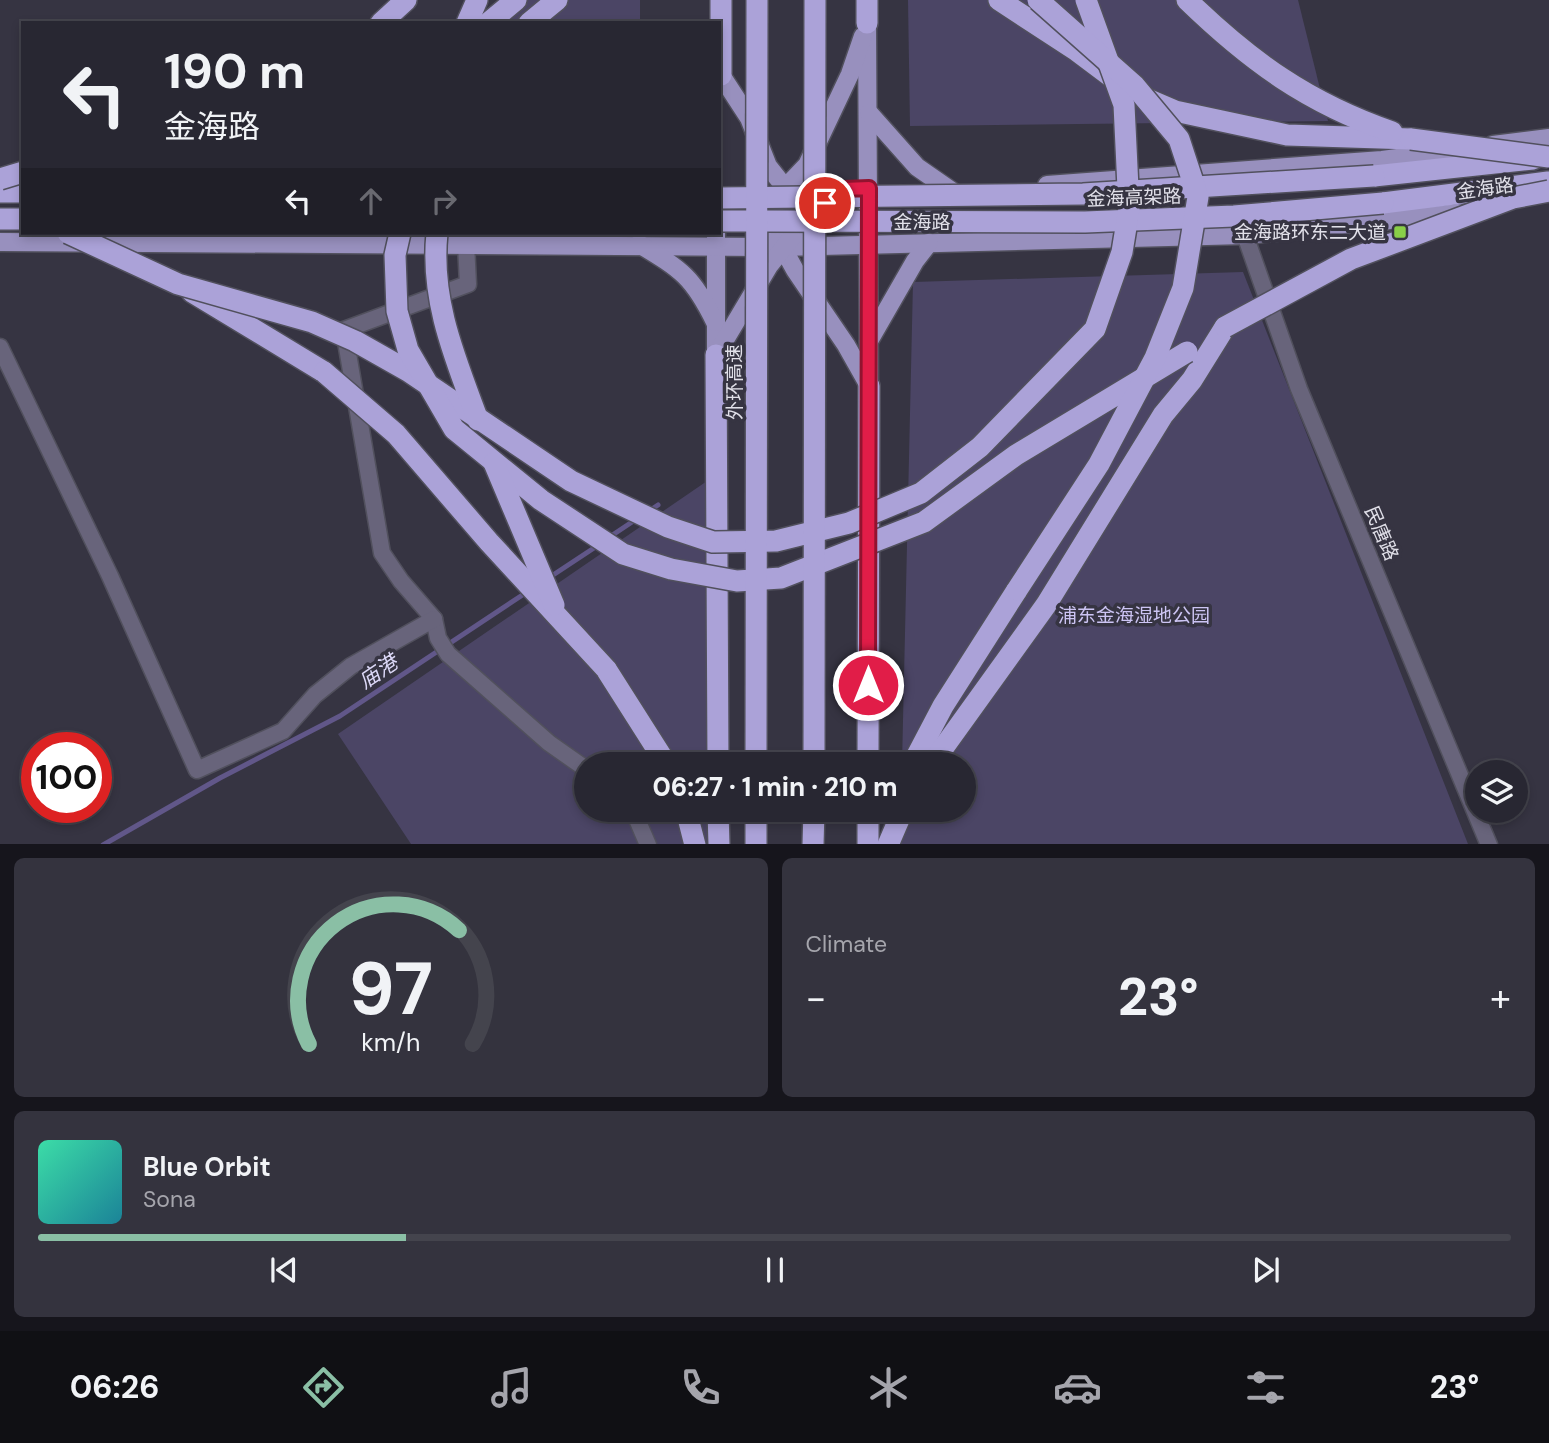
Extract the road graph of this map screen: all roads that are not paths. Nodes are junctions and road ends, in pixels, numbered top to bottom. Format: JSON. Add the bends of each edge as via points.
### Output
{"nodes":[{"id":1,"x":406,"y":0,"type":"edge"},
{"id":2,"x":477,"y":0,"type":"edge"},
{"id":3,"x":516,"y":0,"type":"edge"},
{"id":4,"x":557,"y":0,"type":"edge"},
{"id":5,"x":721,"y":0,"type":"edge"},
{"id":6,"x":757,"y":0,"type":"edge"},
{"id":7,"x":815,"y":0,"type":"edge"},
{"id":8,"x":867,"y":0,"type":"edge"},
{"id":9,"x":999,"y":0,"type":"edge"},
{"id":10,"x":1038,"y":0,"type":"edge"},
{"id":11,"x":1086,"y":0,"type":"edge"},
{"id":12,"x":1187,"y":0,"type":"edge"},
{"id":13,"x":383,"y":21,"type":"edge"},
{"id":14,"x":468,"y":21,"type":"edge"},
{"id":15,"x":490,"y":21,"type":"edge"},
{"id":16,"x":531,"y":21,"type":"edge"},
{"id":17,"x":721,"y":21,"type":"edge"},
{"id":18,"x":867,"y":23,"type":"junction"},
{"id":19,"x":721,"y":81,"type":"edge"},
{"id":20,"x":869,"y":113,"type":"junction"},
{"id":21,"x":1549,"y":138,"type":"edge"},
{"id":22,"x":1411,"y":139,"type":"junction"},
{"id":23,"x":1549,"y":157,"type":"edge"},
{"id":24,"x":21,"y":175,"type":"edge"},
{"id":25,"x":0,"y":178,"type":"edge"},
{"id":26,"x":1549,"y":182,"type":"edge"},
{"id":27,"x":786,"y":187,"type":"junction"},
{"id":28,"x":869,"y":188,"type":"junction"},
{"id":29,"x":844,"y":189,"type":"junction"},
{"id":30,"x":723,"y":191,"type":"edge"},
{"id":31,"x":1549,"y":191,"type":"edge"},
{"id":32,"x":0,"y":192,"type":"edge"},
{"id":33,"x":21,"y":192,"type":"edge"},
{"id":34,"x":953,"y":192,"type":"junction"},
{"id":35,"x":1549,"y":201,"type":"edge"},
{"id":36,"x":768,"y":217,"type":"junction"},
{"id":37,"x":808,"y":217,"type":"junction"},
{"id":38,"x":0,"y":219,"type":"edge"},
{"id":39,"x":21,"y":219,"type":"edge"},
{"id":40,"x":721,"y":221,"type":"edge"},
{"id":41,"x":72,"y":235,"type":"edge"},
{"id":42,"x":400,"y":235,"type":"edge"},
{"id":43,"x":438,"y":235,"type":"edge"},
{"id":44,"x":1245,"y":235,"type":"junction"},
{"id":45,"x":722,"y":241,"type":"edge"},
{"id":46,"x":0,"y":242,"type":"edge"},
{"id":47,"x":869,"y":243,"type":"junction"},
{"id":48,"x":929,"y":243,"type":"junction"},
{"id":49,"x":466,"y":244,"type":"junction"},
{"id":50,"x":639,"y":244,"type":"junction"},
{"id":51,"x":839,"y":244,"type":"junction"},
{"id":52,"x":782,"y":247,"type":"junction"},
{"id":53,"x":178,"y":284,"type":"junction"},
{"id":54,"x":716,"y":326,"type":"junction"},
{"id":55,"x":1225,"y":327,"type":"junction"},
{"id":56,"x":869,"y":341,"type":"junction"},
{"id":57,"x":0,"y":347,"type":"edge"},
{"id":58,"x":716,"y":355,"type":"junction"},
{"id":59,"x":869,"y":386,"type":"junction"},
{"id":60,"x":558,"y":617,"type":"junction"},
{"id":61,"x":434,"y":619,"type":"junction"},
{"id":62,"x":659,"y":752,"type":"edge"},
{"id":63,"x":718,"y":752,"type":"edge"},
{"id":64,"x":756,"y":752,"type":"edge"},
{"id":65,"x":814,"y":752,"type":"edge"},
{"id":66,"x":868,"y":752,"type":"edge"},
{"id":67,"x":919,"y":752,"type":"edge"},
{"id":68,"x":940,"y":752,"type":"edge"},
{"id":69,"x":574,"y":761,"type":"edge"},
{"id":70,"x":638,"y":822,"type":"edge"},
{"id":71,"x":689,"y":822,"type":"edge"},
{"id":72,"x":718,"y":822,"type":"edge"},
{"id":73,"x":756,"y":822,"type":"edge"},
{"id":74,"x":814,"y":822,"type":"edge"},
{"id":75,"x":868,"y":822,"type":"edge"},
{"id":76,"x":897,"y":822,"type":"edge"},
{"id":77,"x":648,"y":844,"type":"edge"},
{"id":78,"x":695,"y":844,"type":"edge"},
{"id":79,"x":719,"y":844,"type":"edge"},
{"id":80,"x":756,"y":844,"type":"edge"},
{"id":81,"x":814,"y":844,"type":"edge"},
{"id":82,"x":868,"y":844,"type":"edge"},
{"id":83,"x":888,"y":844,"type":"edge"},
{"id":84,"x":1489,"y":844,"type":"edge"}],
"edges":[{"from":1,"to":13,"type":"highway"},
{"from":2,"to":14,"type":"highway"},
{"from":3,"to":15,"type":"highway"},
{"from":4,"to":16,"type":"highway"},
{"from":5,"to":17,"type":"highway"},
{"from":6,"to":64,"type":"highway","name":"外环高速","bridge":true},
{"from":7,"to":65,"type":"highway","bridge":true},
{"from":8,"to":18,"type":"highway"},
{"from":9,"to":22,"type":"highway","bridge":true,"via":[[1133,93],[1175,111],[1287,135]]},
{"from":10,"to":67,"type":"highway","bridge":true,"via":[[1134,85],[1179,139],[1198,197],[1183,288],[1155,358],[1099,464],[943,706]]},
{"from":11,"to":53,"type":"highway","bridge":true,"via":[[1124,105],[1129,209],[1122,252],[1095,329],[980,447],[920,493],[849,523],[776,541],[713,542],[668,527],[571,481],[408,371],[355,341],[312,322]]},
{"from":12,"to":22,"type":"highway","via":[[1235,47],[1287,83],[1344,115]]},
{"from":18,"to":20,"type":"main road"},
{"from":18,"to":27,"type":"main road","via":[[850,74],[807,165]]},
{"from":19,"to":27,"type":"main road","via":[[749,118],[768,166]]},
{"from":20,"to":28,"type":"main road"},
{"from":20,"to":34,"type":"main road","via":[[916,167]]},
{"from":21,"to":34,"type":"main road","name":"金海路","via":[[1382,160]]},
{"from":22,"to":23,"type":"highway","bridge":true},
{"from":23,"to":30,"type":"highway","name":"金海高架路","bridge":true,"via":[[1374,176],[1083,194]]},
{"from":24,"to":25,"type":"highway","bridge":true},
{"from":26,"to":40,"type":"highway","name":"金海高架路","bridge":true,"via":[[1383,203],[1221,216],[1085,222]]},
{"from":27,"to":29,"type":"main road","name":"金海路"},
{"from":27,"to":30,"type":"main road","name":"金海路"},
{"from":27,"to":36,"type":"main road"},
{"from":27,"to":37,"type":"main road"},
{"from":28,"to":29,"type":"main road","name":"金海路"},
{"from":28,"to":34,"type":"main road","name":"金海路","via":[[890,193]]},
{"from":28,"to":47,"type":"main road"},
{"from":29,"to":37,"type":"main road"},
{"from":30,"to":36,"type":"main road"},
{"from":31,"to":55,"type":"highway","bridge":true,"via":[[1513,198],[1351,260]]},
{"from":32,"to":33,"type":"highway"},
{"from":35,"to":44,"type":"main road","name":"金海路"},
{"from":36,"to":45,"type":"main road"},
{"from":36,"to":52,"type":"main road"},
{"from":37,"to":51,"type":"main road"},
{"from":37,"to":52,"type":"main road"},
{"from":38,"to":39,"type":"highway"},
{"from":41,"to":53,"type":"highway","bridge":true},
{"from":42,"to":55,"type":"highway","bridge":true,"via":[[395,255],[400,324],[408,350],[454,429],[541,500],[623,554],[671,569],[737,581],[781,578],[925,522],[1016,455]]},
{"from":43,"to":60,"type":"highway","bridge":true,"via":[[436,286],[443,322],[509,502]]},
{"from":44,"to":48,"type":"main road","name":"金海路"},
{"from":44,"to":84,"type":"street","name":"民唐路","via":[[1299,389]]},
{"from":45,"to":50,"type":"main road","name":"金海路"},
{"from":45,"to":52,"type":"main road","name":"金海路"},
{"from":45,"to":54,"type":"main road"},
{"from":46,"to":49,"type":"main road","name":"金海路"},
{"from":47,"to":48,"type":"main road","name":"金海路"},
{"from":47,"to":51,"type":"main road","name":"金海路"},
{"from":47,"to":56,"type":"main road"},
{"from":48,"to":56,"type":"main road"},
{"from":49,"to":50,"type":"main road","name":"金海路"},
{"from":49,"to":61,"type":"street","via":[[468,284],[344,330],[382,553]]},
{"from":50,"to":54,"type":"main road","via":[[680,269],[696,286]]},
{"from":51,"to":52,"type":"main road","name":"金海路"},
{"from":52,"to":58,"type":"main road"},
{"from":52,"to":59,"type":"main road"},
{"from":53,"to":60,"type":"highway","bridge":true,"via":[[324,372],[396,434]]},
{"from":54,"to":58,"type":"main road"},
{"from":55,"to":68,"type":"highway","via":[[1192,380],[1163,415],[1046,605]]},
{"from":56,"to":59,"type":"main road"},
{"from":57,"to":61,"type":"street","via":[[197,770],[283,731],[315,695],[351,666]]},
{"from":58,"to":63,"type":"highway"},
{"from":59,"to":66,"type":"highway"},
{"from":60,"to":62,"type":"highway","bridge":true,"via":[[606,669]]},
{"from":61,"to":69,"type":"street","via":[[448,654]]},
{"from":70,"to":77,"type":"street"},
{"from":71,"to":78,"type":"highway"},
{"from":72,"to":79,"type":"highway"},
{"from":73,"to":80,"type":"highway"},
{"from":74,"to":81,"type":"highway"},
{"from":75,"to":82,"type":"highway"},
{"from":76,"to":83,"type":"highway"}]}
